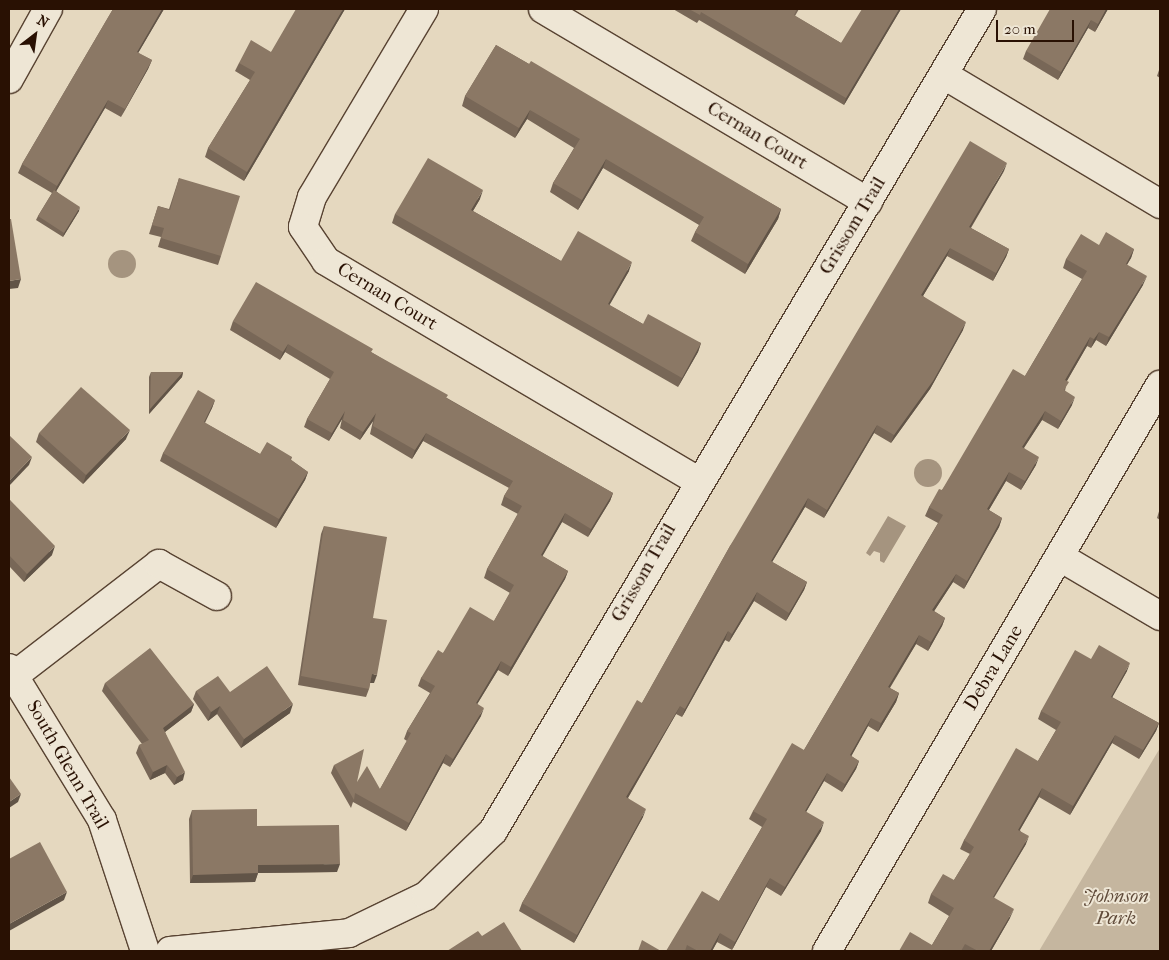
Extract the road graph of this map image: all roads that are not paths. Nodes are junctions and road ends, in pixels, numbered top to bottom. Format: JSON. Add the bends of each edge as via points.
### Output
{"nodes":[{"id":1,"x":48,"y":9,"type":"edge"},
{"id":2,"x":424,"y":9,"type":"edge"},
{"id":3,"x":543,"y":9,"type":"edge"},
{"id":4,"x":982,"y":9,"type":"edge"},
{"id":5,"x":944,"y":75,"type":"junction"},
{"id":6,"x":9,"y":80,"type":"edge"},
{"id":7,"x":868,"y":202,"type":"junction"},
{"id":8,"x":1160,"y":204,"type":"edge"},
{"id":9,"x":1160,"y":385,"type":"edge"},
{"id":10,"x":698,"y":481,"type":"junction"},
{"id":11,"x":1060,"y":557,"type":"junction"},
{"id":12,"x":217,"y":596,"type":"dead end"},
{"id":13,"x":1160,"y":616,"type":"edge"},
{"id":14,"x":12,"y":671,"type":"edge"},
{"id":15,"x":145,"y":951,"type":"edge"},
{"id":16,"x":170,"y":951,"type":"edge"},
{"id":17,"x":826,"y":951,"type":"edge"}],
"edges":[{"from":1,"to":6,"type":"street"},
{"from":2,"to":10,"type":"street","name":"Cernan Court","via":[[312,197],[303,227],[326,261]]},
{"from":3,"to":7,"type":"street","name":"Cernan Court"},
{"from":4,"to":5,"type":"street","name":"Grissom Trail"},
{"from":5,"to":7,"type":"street","name":"Grissom Trail"},
{"from":5,"to":8,"type":"street"},
{"from":7,"to":10,"type":"street","name":"Grissom Trail"},
{"from":9,"to":11,"type":"street","name":"Debra Lane"},
{"from":10,"to":16,"type":"street","name":"Grissom Trail","via":[[493,830],[426,896],[349,933]]},
{"from":11,"to":13,"type":"street"},
{"from":11,"to":17,"type":"street","name":"Debra Lane"},
{"from":12,"to":14,"type":"street","via":[[159,564]]},
{"from":14,"to":15,"type":"street","name":"South Glenn Trail","via":[[102,820]]}]}
